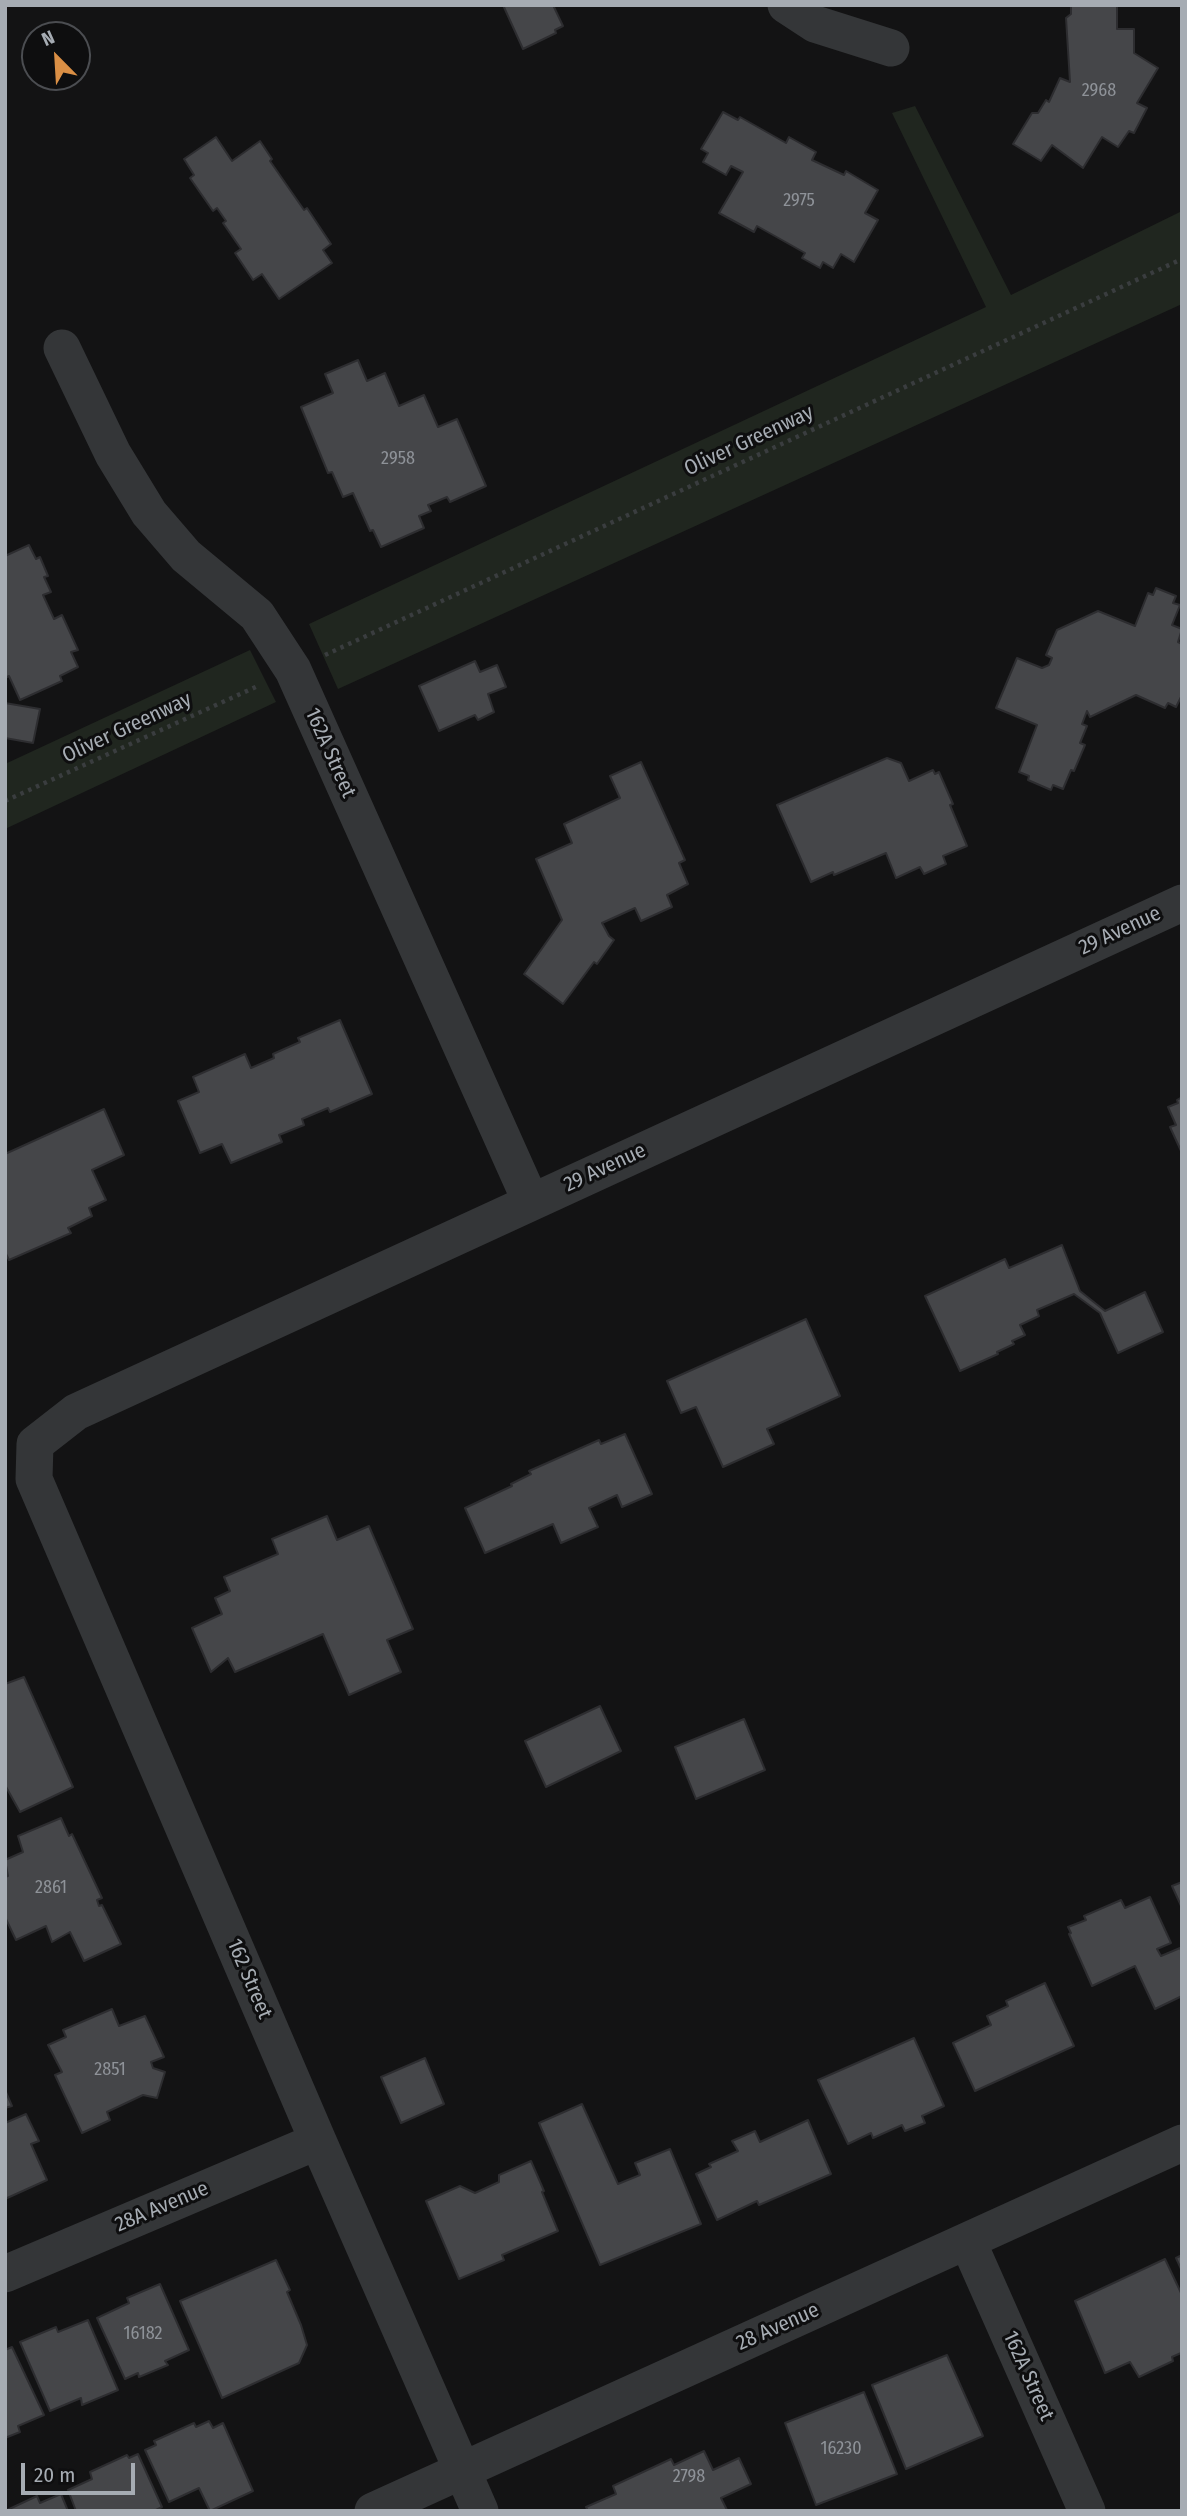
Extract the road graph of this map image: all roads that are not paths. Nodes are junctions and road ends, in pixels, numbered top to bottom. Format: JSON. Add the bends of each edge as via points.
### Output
{"nodes":[{"id":1,"x":786,"y":5,"type":"edge"},
{"id":2,"x":891,"y":48,"type":"dead end"},
{"id":3,"x":62,"y":348,"type":"dead end"},
{"id":4,"x":1182,"y":903,"type":"edge"},
{"id":5,"x":531,"y":1202,"type":"junction"},
{"id":6,"x":35,"y":1444,"type":"joint"},
{"id":7,"x":318,"y":2141,"type":"junction"},
{"id":8,"x":1182,"y":2143,"type":"edge"},
{"id":9,"x":968,"y":2242,"type":"junction"},
{"id":10,"x":5,"y":2274,"type":"edge"},
{"id":11,"x":461,"y":2470,"type":"junction"},
{"id":12,"x":373,"y":2511,"type":"edge"},
{"id":13,"x":480,"y":2511,"type":"edge"},
{"id":14,"x":1087,"y":2511,"type":"edge"}],
"edges":[{"from":1,"to":2,"type":"street","via":[[815,23]]},
{"from":3,"to":5,"type":"street","name":"162A Street","via":[[113,454],[149,513],[186,556],[257,615],[293,670]]},
{"from":4,"to":5,"type":"street","name":"29 Avenue"},
{"from":5,"to":6,"type":"street","name":"29 Avenue","via":[[76,1412]]},
{"from":6,"to":7,"type":"street","name":"162 Street","via":[[34,1479]]},
{"from":7,"to":10,"type":"street","name":"28A Avenue"},
{"from":7,"to":11,"type":"street","name":"162 Street"},
{"from":8,"to":9,"type":"street","name":"28 Avenue"},
{"from":9,"to":11,"type":"street","name":"28 Avenue"},
{"from":9,"to":14,"type":"street","name":"162A Street"},
{"from":11,"to":12,"type":"street","name":"28 Avenue"},
{"from":11,"to":13,"type":"street","name":"162 Street"}]}
